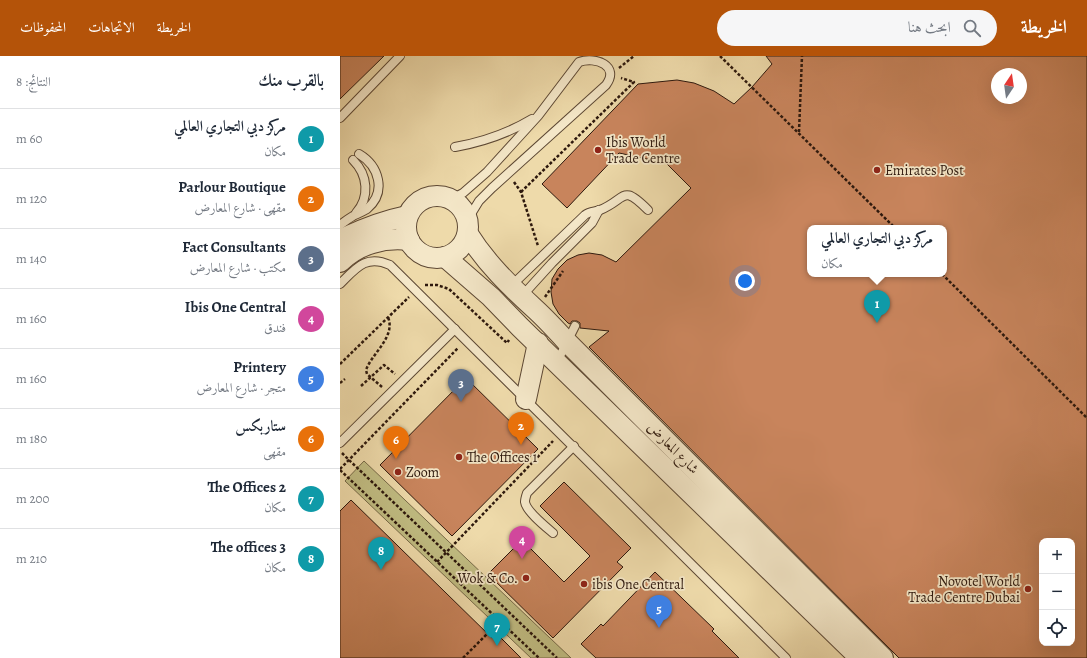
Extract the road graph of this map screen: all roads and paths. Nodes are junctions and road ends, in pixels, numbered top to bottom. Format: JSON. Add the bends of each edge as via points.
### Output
{"nodes":[{"id":1,"x":400,"y":56,"type":"edge"},
{"id":2,"x":634,"y":56,"type":"edge"},
{"id":3,"x":720,"y":56,"type":"edge"},
{"id":4,"x":802,"y":56,"type":"edge"},
{"id":5,"x":610,"y":75,"type":"junction"},
{"id":6,"x":538,"y":116,"type":"junction"},
{"id":7,"x":340,"y":118,"type":"edge"},
{"id":8,"x":799,"y":132,"type":"junction"},
{"id":9,"x":455,"y":147,"type":"dead end"},
{"id":10,"x":514,"y":182,"type":"dead end"},
{"id":11,"x":521,"y":192,"type":"junction"},
{"id":12,"x":452,"y":199,"type":"junction"},
{"id":13,"x":599,"y":210,"type":"junction"},
{"id":14,"x":648,"y":210,"type":"dead end"},
{"id":15,"x":354,"y":216,"type":"junction"},
{"id":16,"x":407,"y":216,"type":"junction"},
{"id":17,"x":340,"y":225,"type":"edge"},
{"id":18,"x":892,"y":225,"type":"edge"},
{"id":19,"x":468,"y":226,"type":"junction"},
{"id":20,"x":340,"y":240,"type":"edge"},
{"id":21,"x":409,"y":240,"type":"junction"},
{"id":22,"x":539,"y":250,"type":"dead end"},
{"id":23,"x":445,"y":257,"type":"junction"},
{"id":24,"x":340,"y":262,"type":"edge"},
{"id":25,"x":563,"y":271,"type":"dead end"},
{"id":26,"x":945,"y":277,"type":"edge"},
{"id":27,"x":340,"y":284,"type":"edge"},
{"id":28,"x":516,"y":291,"type":"junction"},
{"id":29,"x":536,"y":310,"type":"junction"},
{"id":30,"x":388,"y":317,"type":"dead end"},
{"id":31,"x":455,"y":329,"type":"junction"},
{"id":32,"x":571,"y":334,"type":"junction"},
{"id":33,"x":466,"y":340,"type":"junction"},
{"id":34,"x":538,"y":344,"type":"junction"},
{"id":35,"x":557,"y":362,"type":"junction"},
{"id":36,"x":396,"y":376,"type":"dead end"},
{"id":37,"x":371,"y":377,"type":"junction"},
{"id":38,"x":344,"y":379,"type":"dead end"},
{"id":39,"x":340,"y":383,"type":"edge"},
{"id":40,"x":388,"y":385,"type":"dead end"},
{"id":41,"x":361,"y":386,"type":"dead end"},
{"id":42,"x":526,"y":398,"type":"junction"},
{"id":43,"x":1087,"y":418,"type":"edge"},
{"id":44,"x":561,"y":433,"type":"junction"},
{"id":45,"x":340,"y":444,"type":"edge"},
{"id":46,"x":574,"y":446,"type":"junction"},
{"id":47,"x":340,"y":450,"type":"edge"},
{"id":48,"x":349,"y":460,"type":"junction"},
{"id":49,"x":340,"y":469,"type":"edge"},
{"id":50,"x":554,"y":533,"type":"dead end"},
{"id":51,"x":446,"y":552,"type":"junction"},
{"id":52,"x":437,"y":562,"type":"junction"},
{"id":53,"x":500,"y":621,"type":"junction"},
{"id":54,"x":873,"y":650,"type":"edge"},
{"id":55,"x":463,"y":658,"type":"edge"},
{"id":56,"x":539,"y":658,"type":"edge"},
{"id":57,"x":557,"y":658,"type":"edge"},
{"id":58,"x":786,"y":658,"type":"edge"}],
"edges":[{"from":1,"to":7,"type":"lane"},
{"from":2,"to":5,"type":"path"},
{"from":3,"to":8,"type":"path"},
{"from":4,"to":8,"type":"path"},
{"from":5,"to":6,"type":"lane","via":[[608,64],[599,58],[583,58]]},
{"from":5,"to":11,"type":"path","via":[[634,82]]},
{"from":5,"to":19,"type":"lane","via":[[606,85],[479,201]]},
{"from":6,"to":9,"type":"lane","via":[[493,138]]},
{"from":6,"to":12,"type":"lane","via":[[487,172]]},
{"from":8,"to":18,"type":"path"},
{"from":10,"to":11,"type":"path"},
{"from":11,"to":22,"type":"path"},
{"from":12,"to":16,"type":"street","via":[[435,195],[426,197],[418,202]]},
{"from":12,"to":19,"type":"street","via":[[464,211]]},
{"from":13,"to":14,"type":"lane","via":[[629,195]]},
{"from":13,"to":28,"type":"lane","via":[[592,223],[552,263]]},
{"from":13,"to":28,"type":"lane","via":[[585,214]]},
{"from":15,"to":15,"type":"lane","via":[[372,203],[378,190],[377,176],[371,163],[356,157],[366,185],[364,202]]},
{"from":15,"to":17,"type":"lane"},
{"from":16,"to":20,"type":"street","via":[[371,226]]},
{"from":16,"to":21,"type":"street"},
{"from":19,"to":23,"type":"street","via":[[463,244]]},
{"from":19,"to":28,"type":"street","name":"شارع المعارض","via":[[484,258]]},
{"from":21,"to":23,"type":"street","via":[[420,253],[436,258]]},
{"from":21,"to":24,"type":"street","via":[[373,242],[352,252]]},
{"from":23,"to":34,"type":"street","name":"شارع المعارض","via":[[492,297]]},
{"from":25,"to":29,"type":"path"},
{"from":26,"to":43,"type":"path"},
{"from":27,"to":31,"type":"lane","via":[[358,266],[364,263],[384,262],[396,270]]},
{"from":28,"to":29,"type":"street","name":"شارع المعارض"},
{"from":29,"to":32,"type":"street","name":"شارع المعارض"},
{"from":30,"to":37,"type":"path","via":[[389,332],[367,367],[366,372]]},
{"from":31,"to":33,"type":"lane"},
{"from":31,"to":45,"type":"lane"},
{"from":32,"to":35,"type":"lane"},
{"from":32,"to":54,"type":"street","name":"شارع المعارض","via":[[619,389]]},
{"from":33,"to":42,"type":"lane"},
{"from":33,"to":48,"type":"path"},
{"from":34,"to":35,"type":"street","name":"شارع المعارض"},
{"from":34,"to":42,"type":"street"},
{"from":35,"to":54,"type":"street","name":"شارع المعارض"},
{"from":36,"to":37,"type":"path","via":[[384,365]]},
{"from":37,"to":40,"type":"path","via":[[384,389]]},
{"from":37,"to":41,"type":"path"},
{"from":38,"to":39,"type":"path"},
{"from":42,"to":44,"type":"lane"},
{"from":44,"to":46,"type":"lane"},
{"from":44,"to":51,"type":"path"},
{"from":46,"to":50,"type":"lane","via":[[525,497],[528,510]]},
{"from":46,"to":58,"type":"lane"},
{"from":47,"to":48,"type":"path"},
{"from":48,"to":49,"type":"path"},
{"from":48,"to":51,"type":"path"},
{"from":49,"to":52,"type":"path"},
{"from":51,"to":52,"type":"path"},
{"from":51,"to":57,"type":"path"},
{"from":52,"to":53,"type":"path"},
{"from":53,"to":55,"type":"path"},
{"from":53,"to":56,"type":"path"}]}
